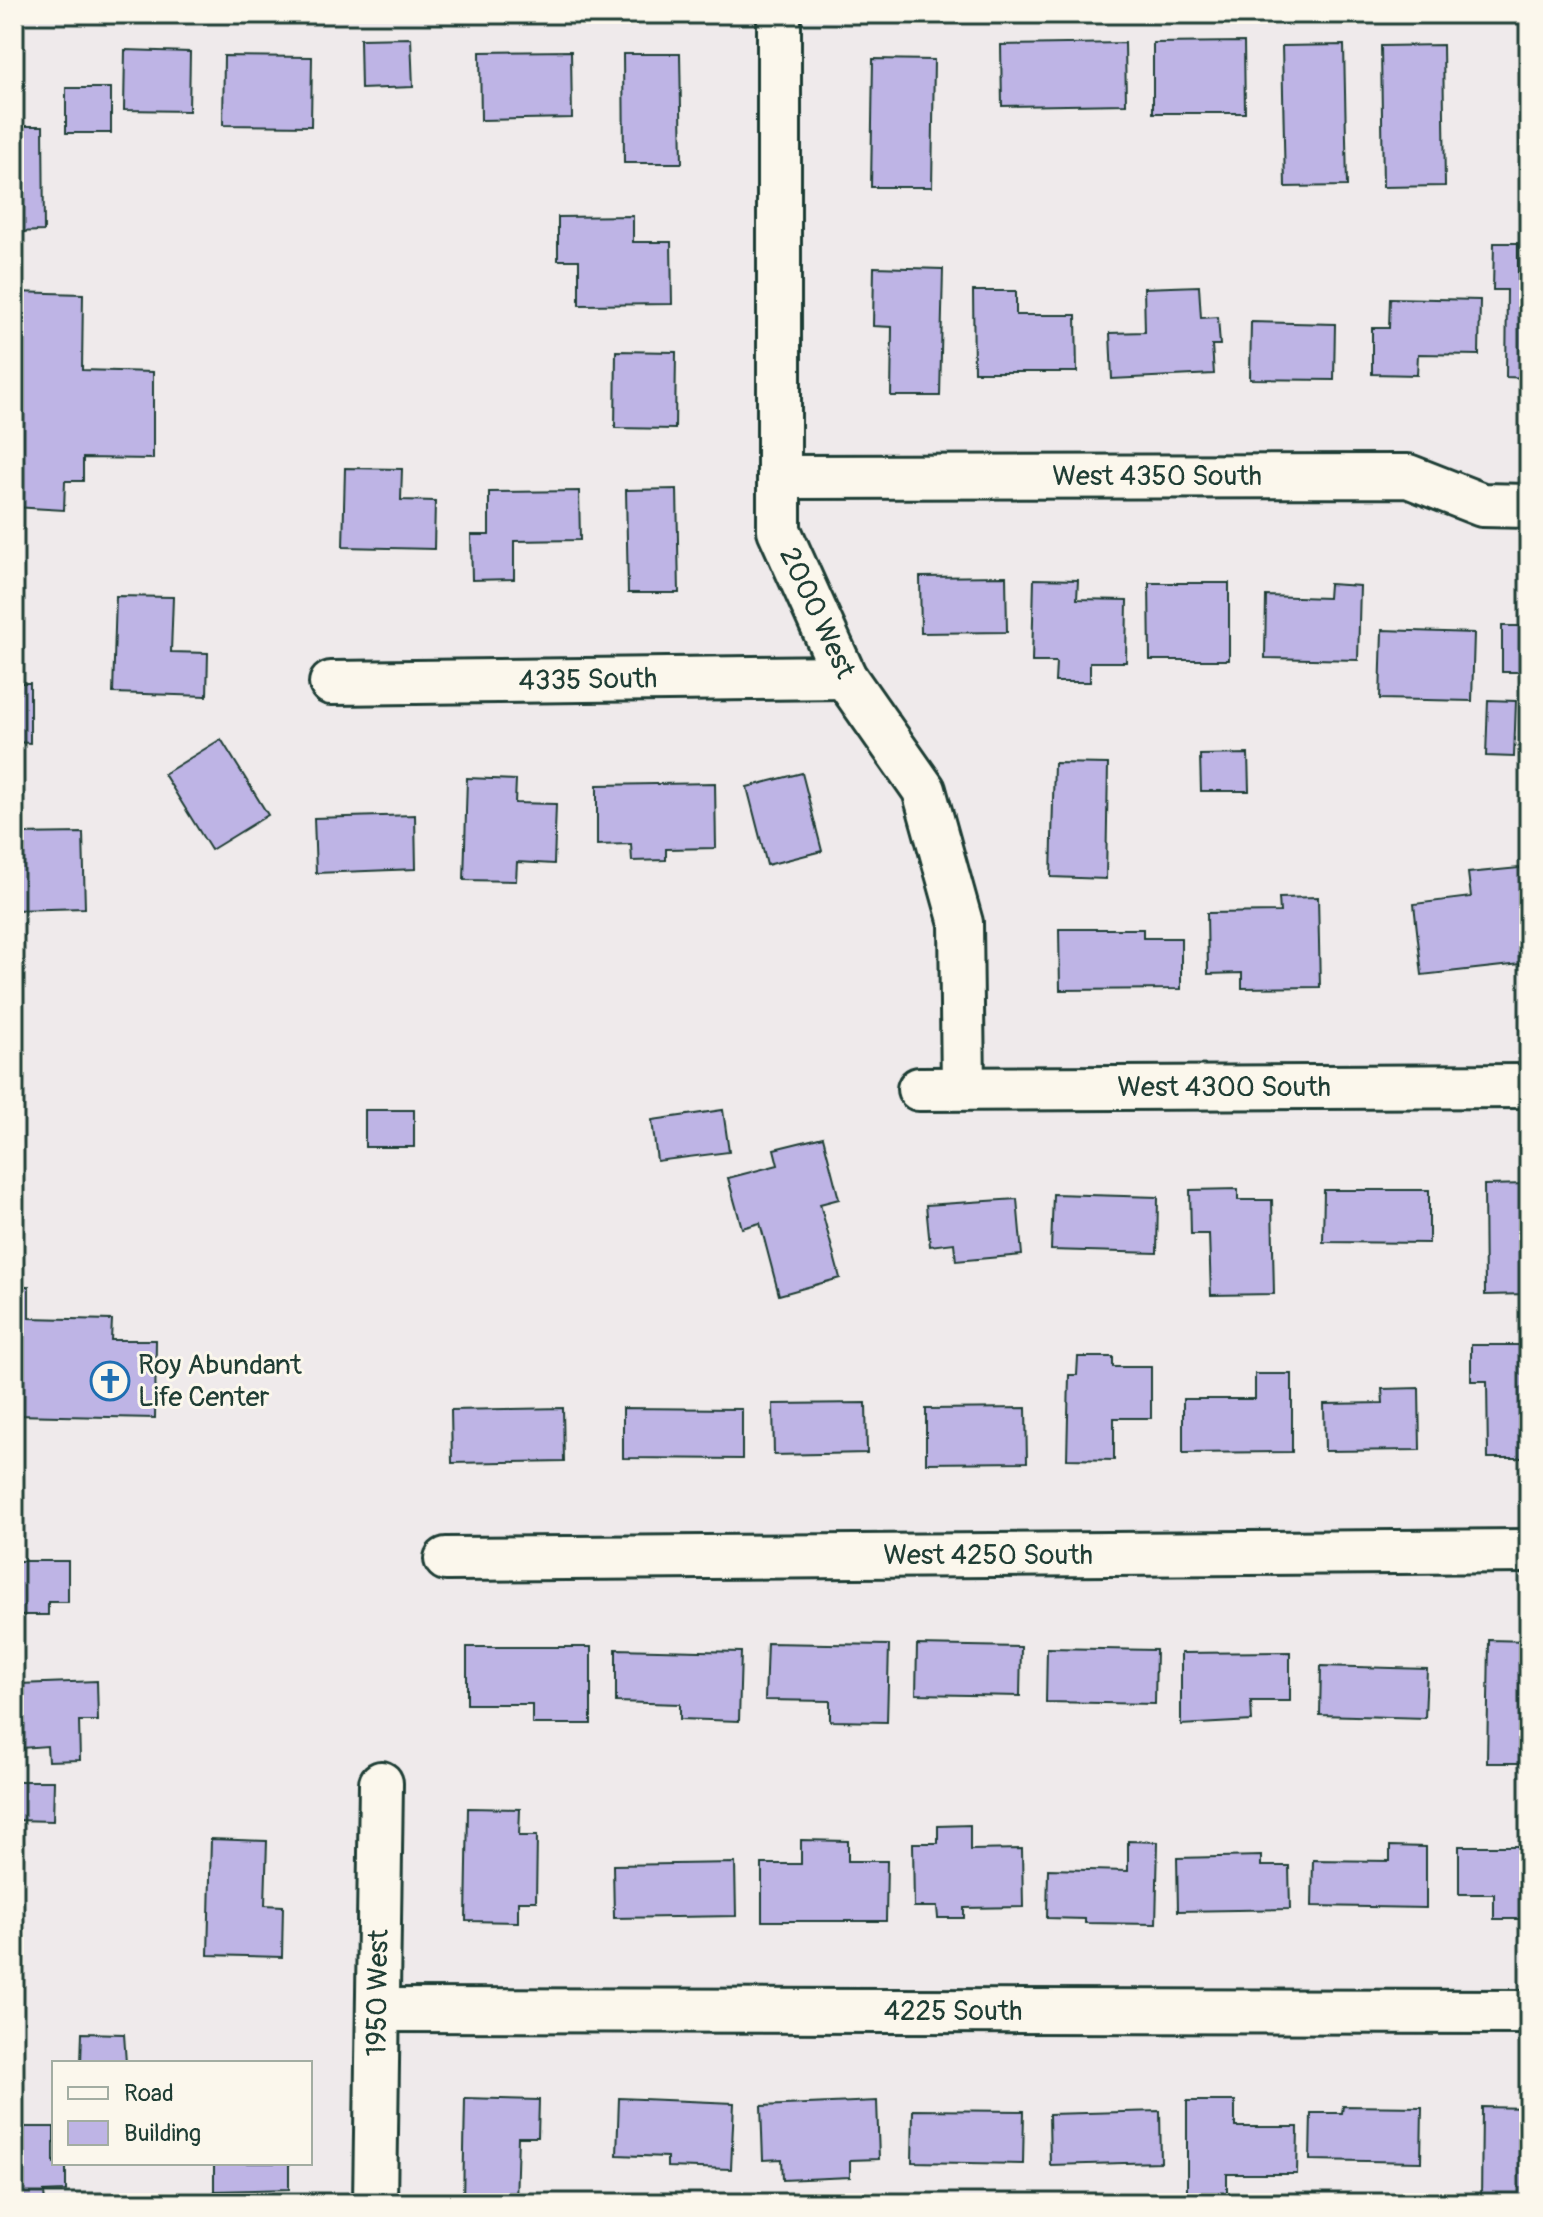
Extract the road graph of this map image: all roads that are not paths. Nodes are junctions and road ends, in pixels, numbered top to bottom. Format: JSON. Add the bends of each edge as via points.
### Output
{"nodes":[{"id":1,"x":779,"y":14,"type":"edge"},
{"id":2,"x":779,"y":477,"type":"junction"},
{"id":3,"x":1529,"y":506,"type":"edge"},
{"id":4,"x":845,"y":677,"type":"junction"},
{"id":5,"x":331,"y":683,"type":"dead end"},
{"id":6,"x":1529,"y":1086,"type":"edge"},
{"id":7,"x":963,"y":1088,"type":"junction"},
{"id":8,"x":919,"y":1089,"type":"dead end"},
{"id":9,"x":1529,"y":1551,"type":"edge"},
{"id":10,"x":446,"y":1559,"type":"dead end"},
{"id":11,"x":381,"y":1783,"type":"dead end"},
{"id":12,"x":378,"y":2010,"type":"junction"},
{"id":13,"x":1529,"y":2012,"type":"edge"},
{"id":14,"x":375,"y":2203,"type":"edge"}],
"edges":[{"from":1,"to":2,"type":"street","name":"2000 West"},
{"from":2,"to":3,"type":"street","name":"West 4350 South","via":[[1408,476],[1482,505]]},
{"from":2,"to":4,"type":"street","name":"2000 West","via":[[779,530]]},
{"from":4,"to":5,"type":"street","name":"4335 South"},
{"from":4,"to":7,"type":"street","name":"2000 West","via":[[924,790],[961,923]]},
{"from":6,"to":7,"type":"street","name":"West 4300 South"},
{"from":7,"to":8,"type":"street","name":"West 4300 South"},
{"from":9,"to":10,"type":"street","name":"West 4250 South"},
{"from":11,"to":12,"type":"street","name":"1950 West"},
{"from":12,"to":13,"type":"street","name":"4225 South"},
{"from":12,"to":14,"type":"street","name":"1950 West"}]}
